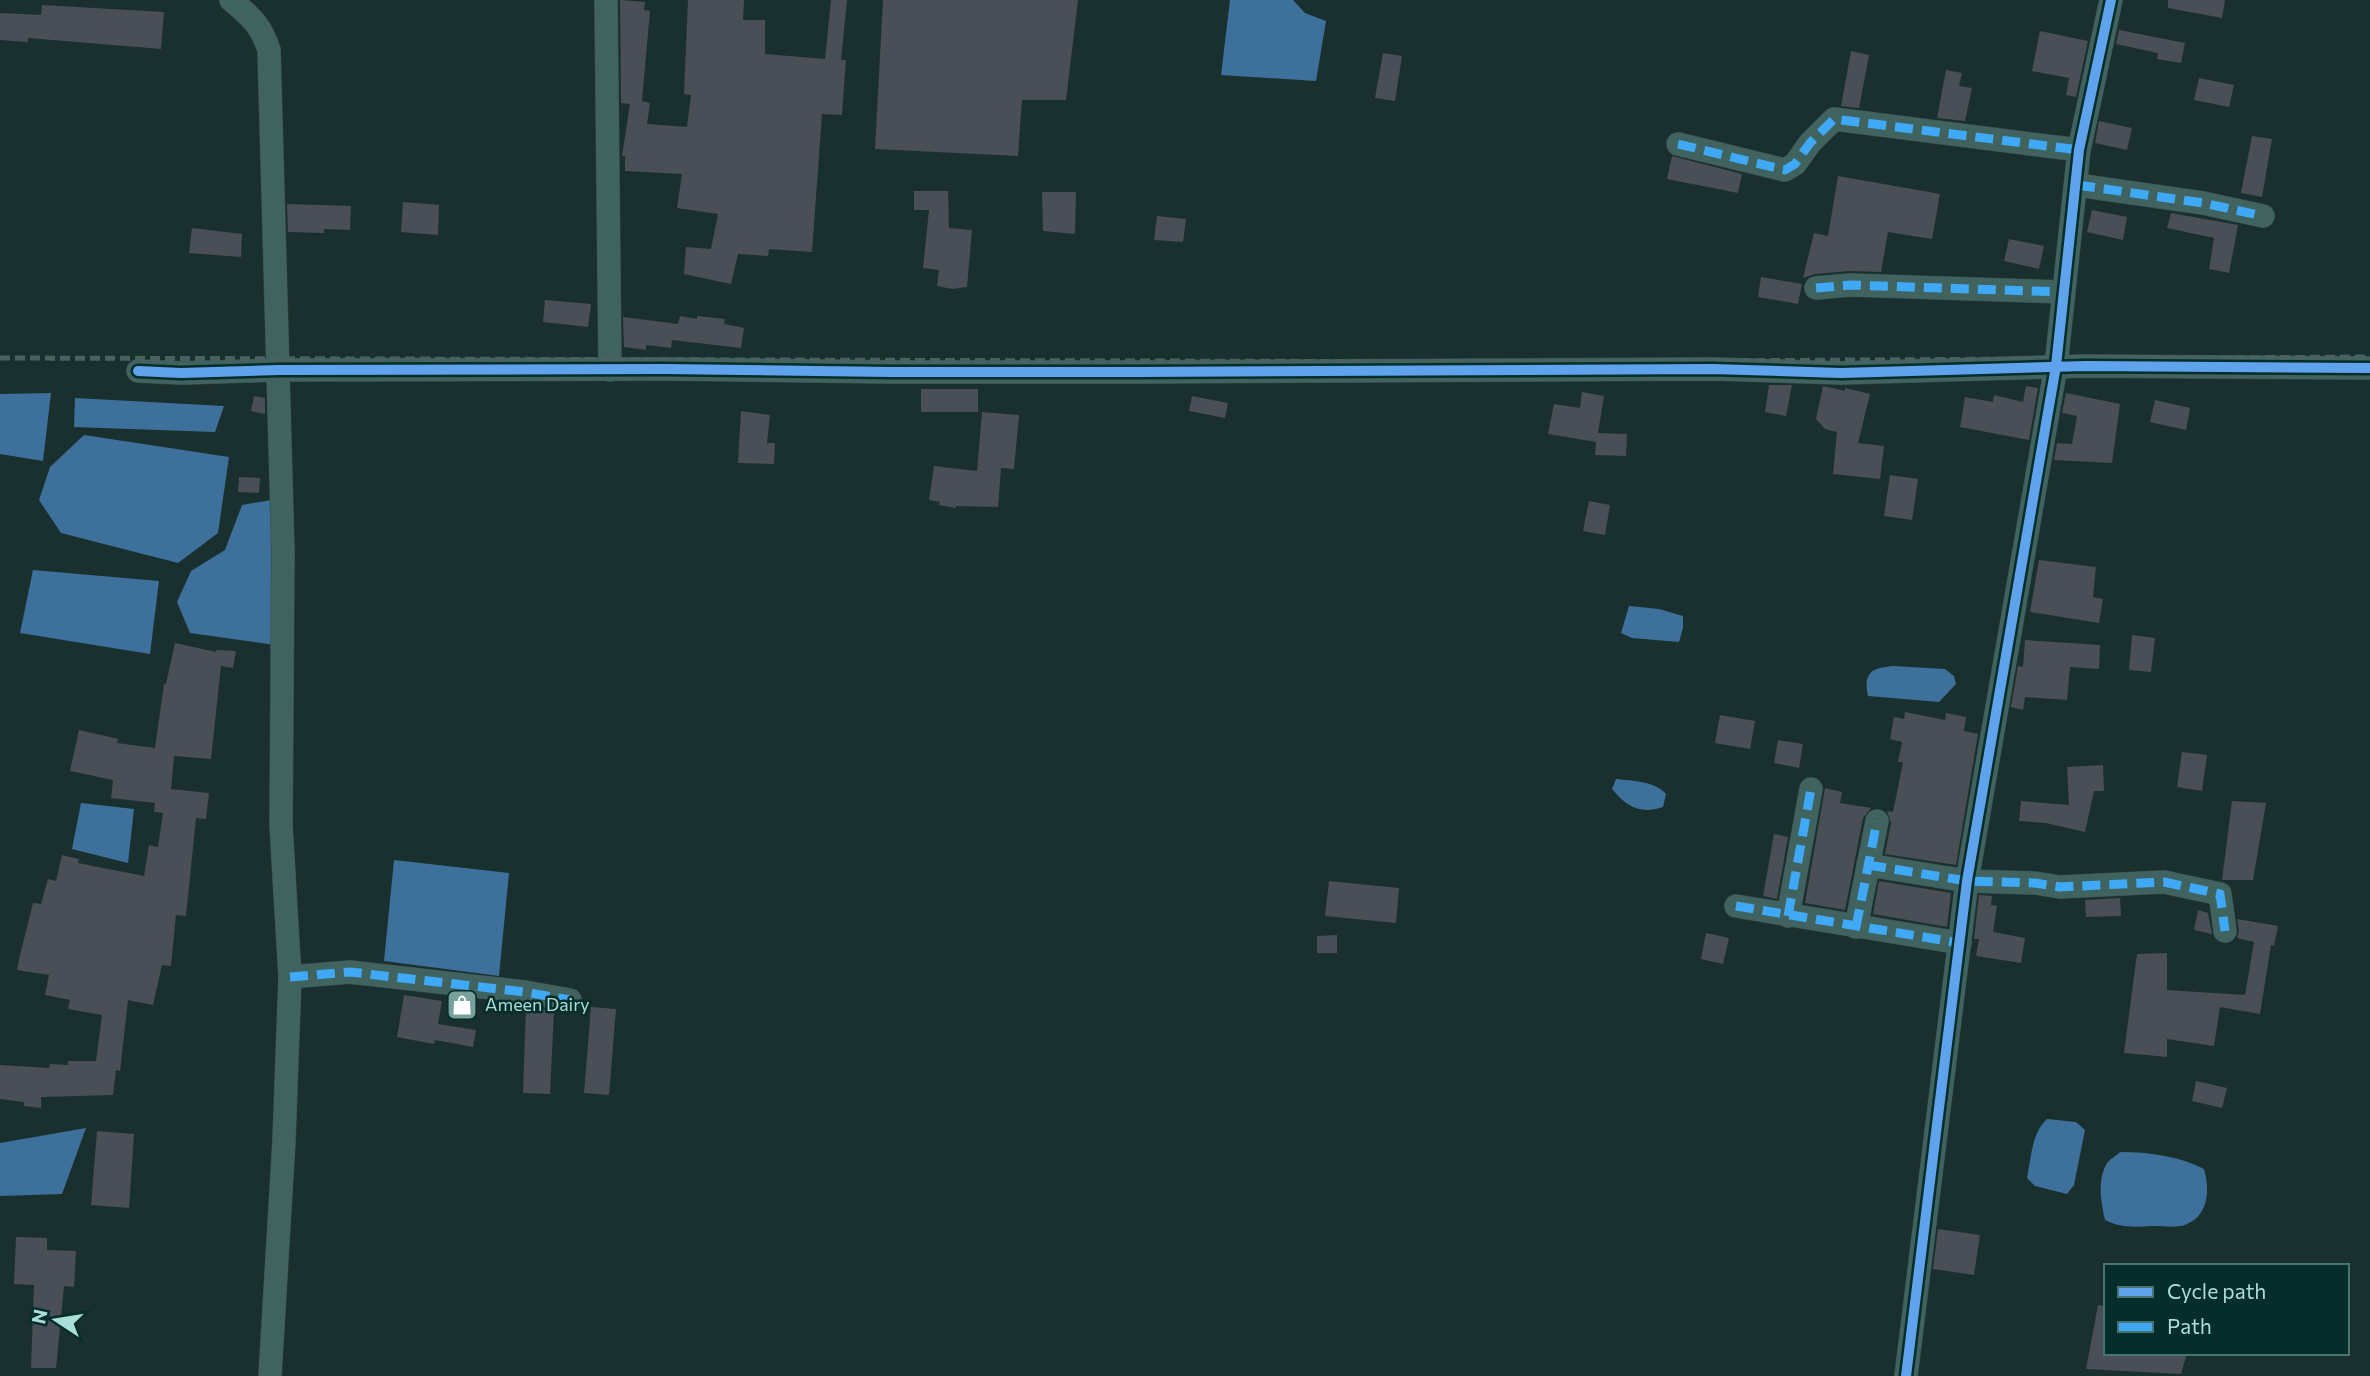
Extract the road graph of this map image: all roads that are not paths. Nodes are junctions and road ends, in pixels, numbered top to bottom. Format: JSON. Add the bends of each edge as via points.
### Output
{"nodes":[{"id":1,"x":231,"y":0,"type":"edge"},
{"id":2,"x":606,"y":0,"type":"edge"},
{"id":3,"x":2111,"y":0,"type":"edge"},
{"id":4,"x":1678,"y":144,"type":"dead end"},
{"id":5,"x":2079,"y":150,"type":"junction"},
{"id":6,"x":2077,"y":185,"type":"junction"},
{"id":7,"x":2263,"y":216,"type":"dead end"},
{"id":8,"x":1816,"y":288,"type":"dead end"},
{"id":9,"x":2062,"y":292,"type":"junction"},
{"id":10,"x":2056,"y":366,"type":"junction"},
{"id":11,"x":2370,"y":368,"type":"edge"},
{"id":12,"x":279,"y":370,"type":"junction"},
{"id":13,"x":610,"y":370,"type":"junction"},
{"id":14,"x":138,"y":372,"type":"dead end"},
{"id":15,"x":1811,"y":789,"type":"dead end"},
{"id":16,"x":1877,"y":821,"type":"dead end"},
{"id":17,"x":1868,"y":865,"type":"junction"},
{"id":18,"x":1967,"y":881,"type":"junction"},
{"id":19,"x":1736,"y":906,"type":"dead end"},
{"id":20,"x":1788,"y":916,"type":"junction"},
{"id":21,"x":1856,"y":927,"type":"junction"},
{"id":22,"x":2225,"y":931,"type":"dead end"},
{"id":23,"x":1960,"y":943,"type":"junction"},
{"id":24,"x":290,"y":977,"type":"junction"},
{"id":25,"x":570,"y":1000,"type":"dead end"},
{"id":26,"x":270,"y":1376,"type":"edge"},
{"id":27,"x":1906,"y":1376,"type":"edge"}],
"edges":[{"from":1,"to":12,"type":"street","via":[[263,30],[269,50]]},
{"from":2,"to":13,"type":"street"},
{"from":3,"to":5,"type":"street"},
{"from":4,"to":5,"type":"street","via":[[1785,170],[1834,119]]},
{"from":5,"to":6,"type":"street"},
{"from":6,"to":7,"type":"street"},
{"from":6,"to":9,"type":"street"},
{"from":8,"to":9,"type":"street","via":[[1850,285]]},
{"from":9,"to":10,"type":"street"},
{"from":10,"to":11,"type":"street"},
{"from":10,"to":13,"type":"street","via":[[1841,373],[1712,369]]},
{"from":10,"to":18,"type":"street"},
{"from":12,"to":13,"type":"street"},
{"from":12,"to":14,"type":"street"},
{"from":12,"to":24,"type":"street","via":[[281,825]]},
{"from":15,"to":20,"type":"street"},
{"from":16,"to":17,"type":"street"},
{"from":17,"to":18,"type":"street"},
{"from":17,"to":21,"type":"street"},
{"from":18,"to":22,"type":"street","via":[[2060,887],[2164,882],[2200,888],[2220,894]]},
{"from":18,"to":23,"type":"street"},
{"from":19,"to":20,"type":"street"},
{"from":20,"to":21,"type":"street"},
{"from":21,"to":23,"type":"street"},
{"from":23,"to":27,"type":"street"},
{"from":24,"to":25,"type":"street","via":[[350,972]]},
{"from":24,"to":26,"type":"street"}]}
